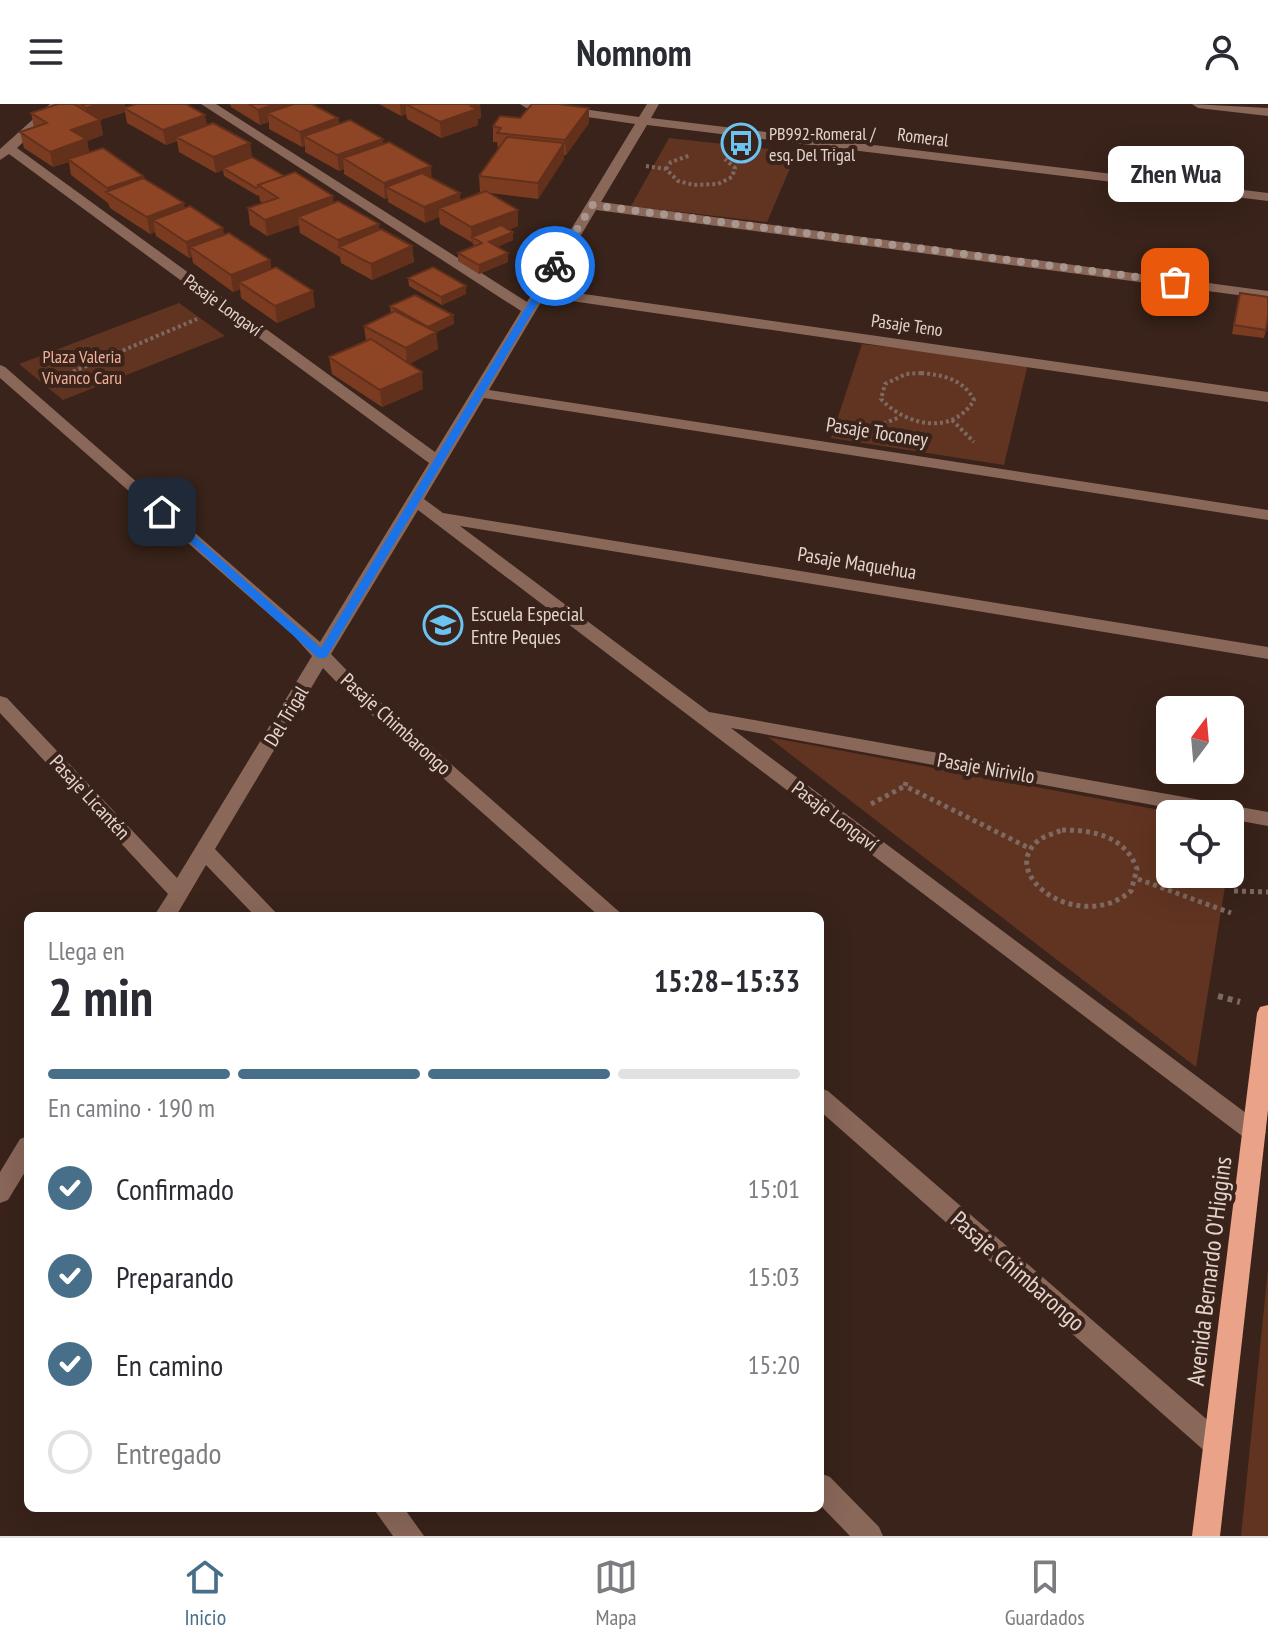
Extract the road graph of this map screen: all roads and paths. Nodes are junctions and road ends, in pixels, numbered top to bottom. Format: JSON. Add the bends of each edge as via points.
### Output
{"nodes":[{"id":1,"x":207,"y":104,"type":"edge"},
{"id":2,"x":526,"y":104,"type":"edge"},
{"id":3,"x":653,"y":104,"type":"edge"},
{"id":4,"x":1198,"y":104,"type":"edge"},
{"id":5,"x":53,"y":105,"type":"edge"},
{"id":6,"x":1268,"y":112,"type":"edge"},
{"id":7,"x":643,"y":121,"type":"junction"},
{"id":8,"x":4,"y":152,"type":"edge"},
{"id":9,"x":701,"y":154,"type":"dead end"},
{"id":10,"x":723,"y":158,"type":"dead end"},
{"id":11,"x":1268,"y":197,"type":"edge"},
{"id":12,"x":592,"y":205,"type":"junction"},
{"id":13,"x":540,"y":292,"type":"junction"},
{"id":14,"x":1268,"y":295,"type":"edge"},
{"id":15,"x":226,"y":306,"type":"junction"},
{"id":16,"x":529,"y":310,"type":"junction"},
{"id":17,"x":0,"y":370,"type":"edge"},
{"id":18,"x":25,"y":392,"type":"junction"},
{"id":19,"x":479,"y":393,"type":"junction"},
{"id":20,"x":1268,"y":397,"type":"edge"},
{"id":21,"x":886,"y":407,"type":"joint"},
{"id":22,"x":438,"y":462,"type":"junction"},
{"id":23,"x":415,"y":500,"type":"junction"},
{"id":24,"x":1268,"y":515,"type":"edge"},
{"id":25,"x":439,"y":518,"type":"junction"},
{"id":26,"x":1268,"y":653,"type":"edge"},
{"id":27,"x":322,"y":655,"type":"junction"},
{"id":28,"x":0,"y":702,"type":"edge"},
{"id":29,"x":704,"y":717,"type":"junction"},
{"id":30,"x":906,"y":754,"type":"junction"},
{"id":31,"x":1268,"y":819,"type":"edge"},
{"id":32,"x":1029,"y":848,"type":"junction"},
{"id":33,"x":205,"y":851,"type":"junction"},
{"id":34,"x":1138,"y":879,"type":"junction"},
{"id":35,"x":1234,"y":891,"type":"dead end"},
{"id":36,"x":1268,"y":892,"type":"edge"},
{"id":37,"x":179,"y":893,"type":"junction"},
{"id":38,"x":167,"y":912,"type":"edge"},
{"id":39,"x":264,"y":912,"type":"edge"},
{"id":40,"x":608,"y":912,"type":"edge"},
{"id":41,"x":1231,"y":913,"type":"dead end"},
{"id":42,"x":1268,"y":1013,"type":"edge"},
{"id":43,"x":824,"y":1101,"type":"edge"},
{"id":44,"x":1254,"y":1132,"type":"junction"},
{"id":45,"x":24,"y":1153,"type":"edge"},
{"id":46,"x":0,"y":1193,"type":"edge"},
{"id":47,"x":1217,"y":1445,"type":"junction"},
{"id":48,"x":824,"y":1490,"type":"edge"},
{"id":49,"x":390,"y":1512,"type":"edge"},
{"id":50,"x":410,"y":1536,"type":"edge"},
{"id":51,"x":869,"y":1536,"type":"edge"},
{"id":52,"x":1206,"y":1536,"type":"edge"}],
"edges":[{"from":1,"to":16,"type":"street"},
{"from":2,"to":7,"type":"street","name":"Romeral"},
{"from":3,"to":7,"type":"street","name":"Del Trigal"},
{"from":4,"to":6,"type":"street"},
{"from":5,"to":8,"type":"street"},
{"from":7,"to":11,"type":"street","name":"Romeral"},
{"from":7,"to":12,"type":"street","name":"Del Trigal"},
{"from":8,"to":15,"type":"street","name":"Pasaje Longaví"},
{"from":9,"to":10,"type":"path","via":[[671,162],[666,169],[670,177],[694,185],[725,181],[735,168]]},
{"from":12,"to":13,"type":"street","name":"Del Trigal"},
{"from":12,"to":14,"type":"street"},
{"from":13,"to":16,"type":"street","name":"Del Trigal"},
{"from":13,"to":20,"type":"street","name":"Pasaje Teno"},
{"from":15,"to":18,"type":"path"},
{"from":15,"to":22,"type":"street","name":"Pasaje Longaví"},
{"from":16,"to":19,"type":"street","name":"Del Trigal"},
{"from":17,"to":18,"type":"street","name":"Pasaje Chimbarongo"},
{"from":18,"to":27,"type":"street","name":"Pasaje Chimbarongo"},
{"from":19,"to":22,"type":"street","name":"Del Trigal"},
{"from":19,"to":24,"type":"street","name":"Pasaje Toconey"},
{"from":21,"to":21,"type":"path","via":[[881,399],[885,384],[921,373],[963,384],[974,400],[963,415],[938,422],[900,417]]},
{"from":22,"to":23,"type":"street","name":"Del Trigal"},
{"from":23,"to":25,"type":"street","name":"Pasaje Longaví"},
{"from":23,"to":27,"type":"street","name":"Del Trigal"},
{"from":25,"to":26,"type":"street","name":"Pasaje Maquehua"},
{"from":25,"to":29,"type":"street","name":"Pasaje Longaví"},
{"from":27,"to":33,"type":"street","name":"Del Trigal"},
{"from":27,"to":40,"type":"street","name":"Pasaje Chimbarongo"},
{"from":28,"to":37,"type":"street","name":"Pasaje Licantén"},
{"from":29,"to":30,"type":"street","name":"Pasaje Nirivilo"},
{"from":29,"to":44,"type":"street","name":"Pasaje Longaví"},
{"from":30,"to":31,"type":"street","name":"Pasaje Nirivilo"},
{"from":30,"to":32,"type":"path","via":[[905,786]]},
{"from":32,"to":34,"type":"path","via":[[1046,834],[1062,830],[1099,833],[1129,853]]},
{"from":32,"to":34,"type":"path","via":[[1025,861],[1031,879],[1061,902],[1110,905],[1132,892]]},
{"from":33,"to":37,"type":"street","name":"Del Trigal"},
{"from":33,"to":39,"type":"street"},
{"from":34,"to":41,"type":"path"},
{"from":35,"to":36,"type":"path"},
{"from":37,"to":38,"type":"street","name":"Del Trigal"},
{"from":42,"to":44,"type":"main road","name":"Avenida Bernardo O'Higgins"},
{"from":43,"to":47,"type":"street","name":"Pasaje Chimbarongo"},
{"from":44,"to":47,"type":"main road","name":"Avenida Bernardo O'Higgins"},
{"from":45,"to":46,"type":"street"},
{"from":47,"to":52,"type":"main road","name":"Avenida Bernardo O'Higgins"},
{"from":48,"to":51,"type":"street"},
{"from":49,"to":50,"type":"street"}]}
